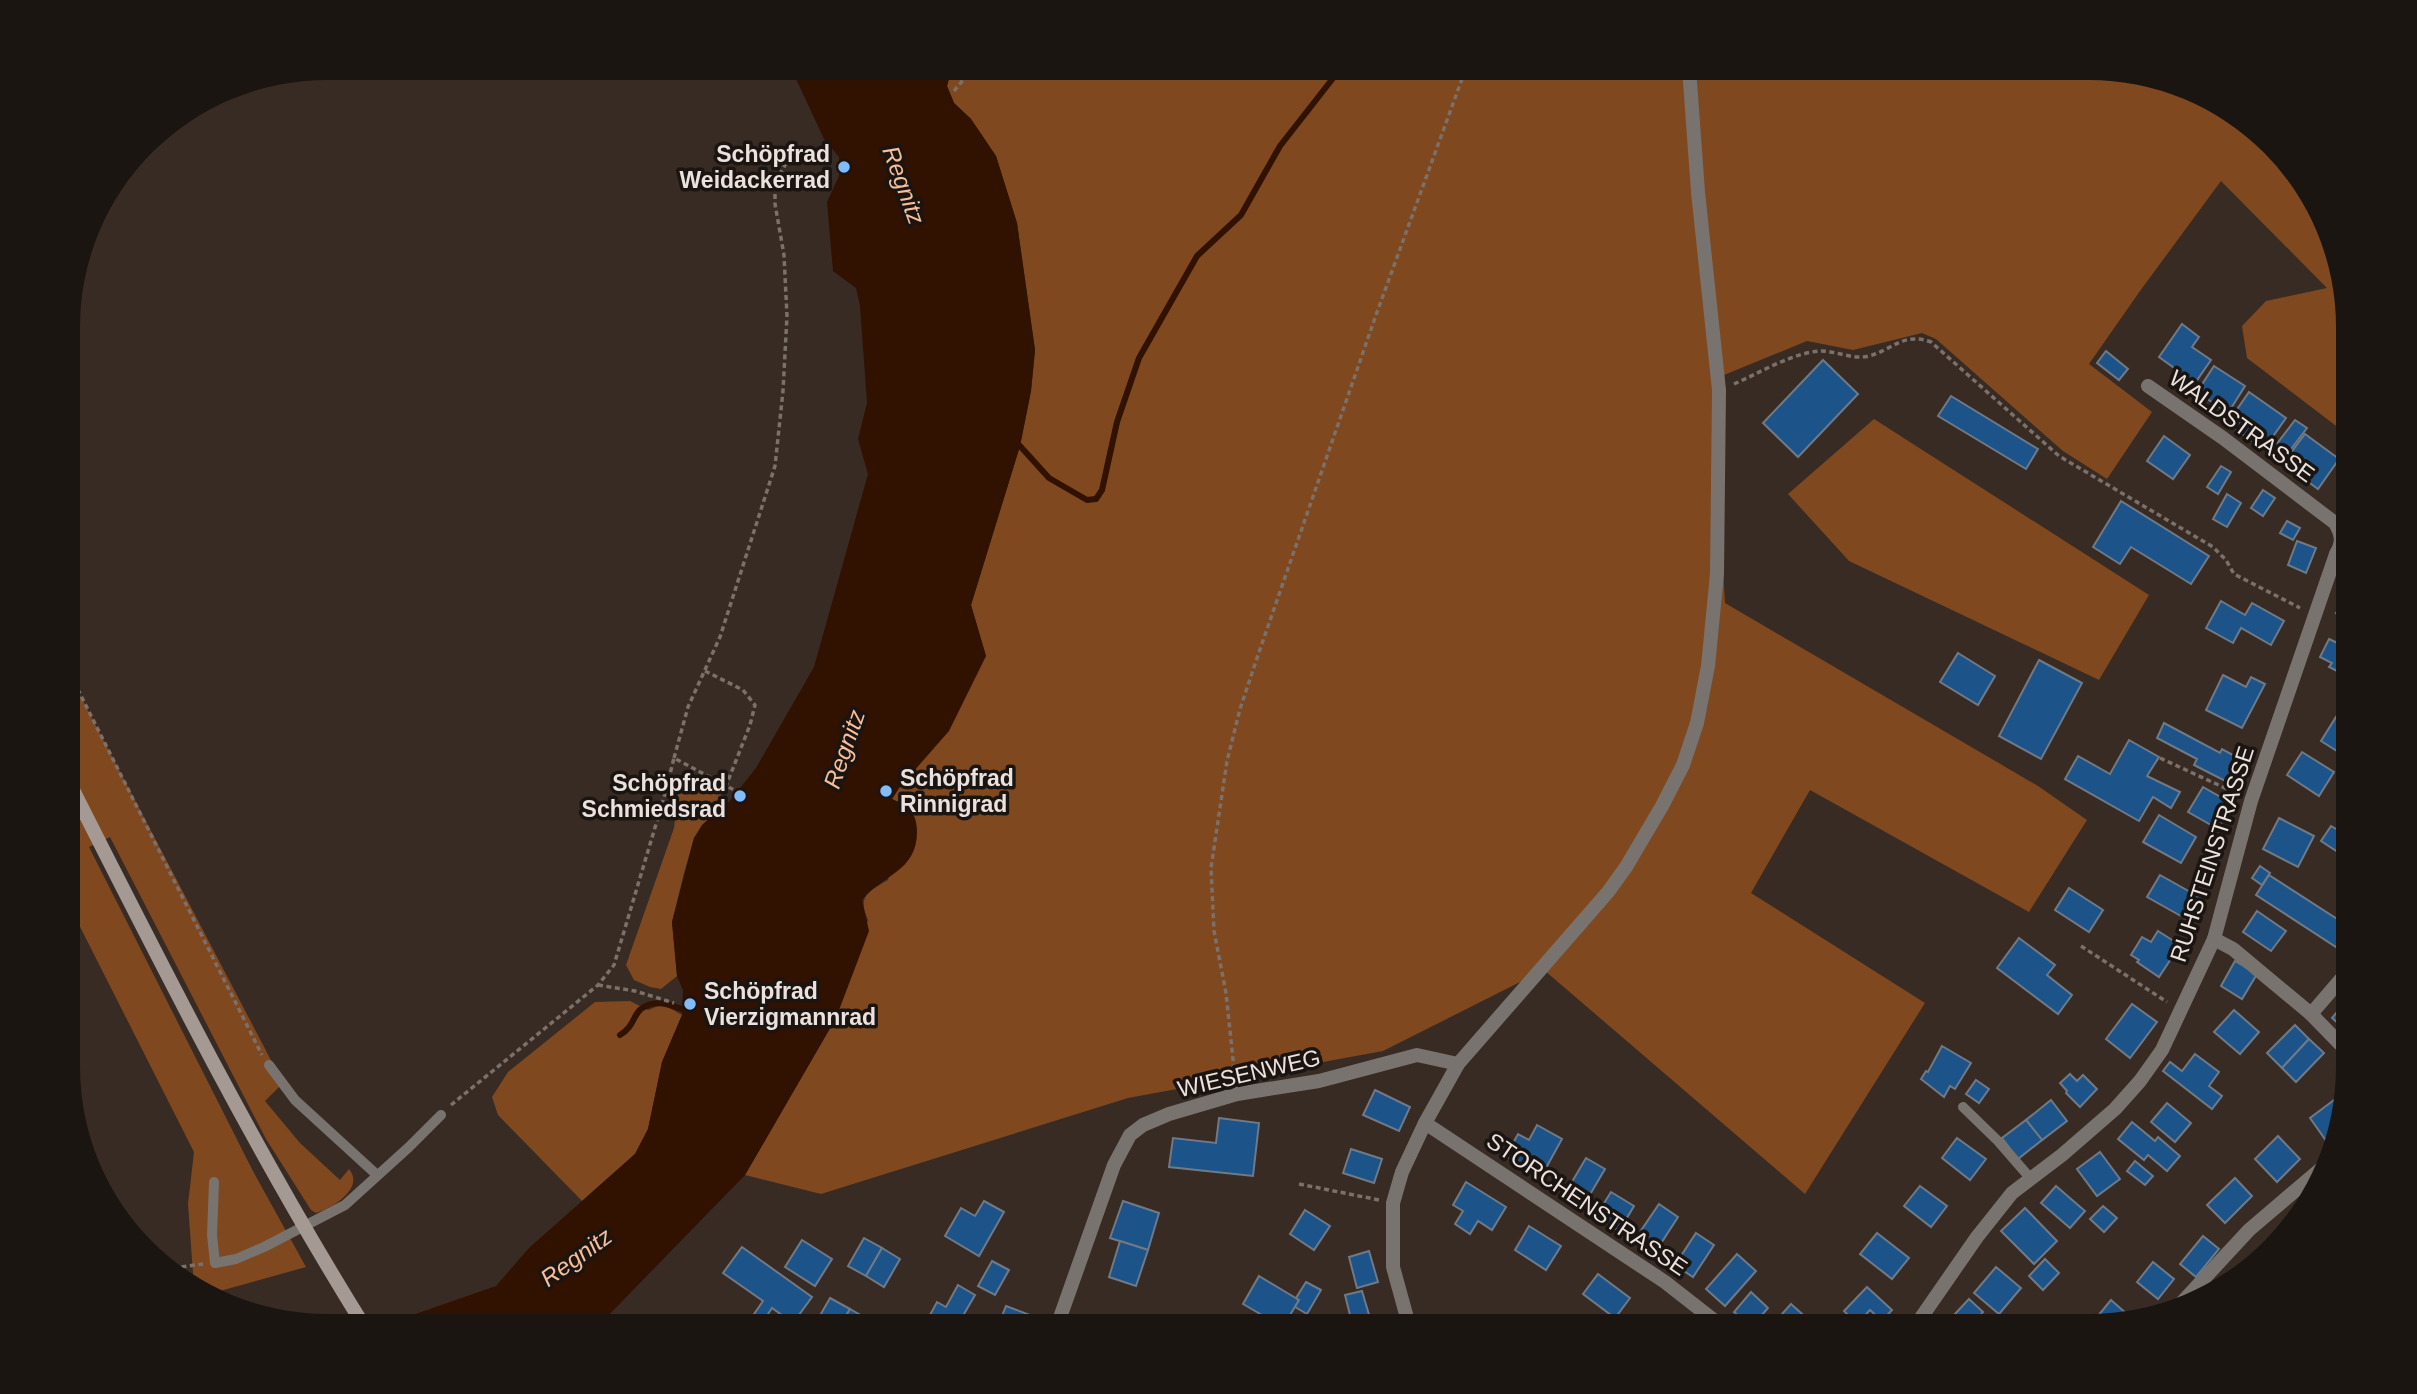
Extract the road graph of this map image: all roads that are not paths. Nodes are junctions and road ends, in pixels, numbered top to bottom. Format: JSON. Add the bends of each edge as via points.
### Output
{"nodes":[{"id":1,"x":1690,"y":80,"type":"edge"},
{"id":2,"x":2148,"y":386,"type":"dead end"},
{"id":3,"x":2336,"y":525,"type":"edge"},
{"id":4,"x":2336,"y":554,"type":"edge"},
{"id":5,"x":80,"y":804,"type":"edge"},
{"id":6,"x":2214,"y":939,"type":"junction"},
{"id":7,"x":2336,"y":985,"type":"edge"},
{"id":8,"x":2311,"y":1013,"type":"junction"},
{"id":9,"x":2336,"y":1039,"type":"edge"},
{"id":10,"x":1458,"y":1064,"type":"junction"},
{"id":11,"x":269,"y":1065,"type":"road end"},
{"id":12,"x":1963,"y":1107,"type":"dead end"},
{"id":13,"x":441,"y":1115,"type":"road end"},
{"id":14,"x":1425,"y":1123,"type":"junction"},
{"id":15,"x":377,"y":1175,"type":"junction"},
{"id":16,"x":2310,"y":1178,"type":"edge"},
{"id":17,"x":2031,"y":1179,"type":"junction"},
{"id":18,"x":214,"y":1182,"type":"dead end"},
{"id":19,"x":304,"y":1228,"type":"junction"},
{"id":20,"x":2192,"y":1291,"type":"edge"},
{"id":21,"x":1406,"y":1313,"type":"edge"},
{"id":22,"x":1705,"y":1313,"type":"edge"},
{"id":23,"x":1924,"y":1313,"type":"edge"},
{"id":24,"x":357,"y":1314,"type":"edge"},
{"id":25,"x":1061,"y":1314,"type":"edge"}],
"edges":[{"from":1,"to":10,"type":"street","via":[[1719,390],[1717,574],[1697,723],[1683,765],[1608,892]]},
{"from":2,"to":3,"type":"street","name":"WALDSTRASSE"},
{"from":4,"to":6,"type":"street","name":"RUHSTEINSTRASSE","via":[[2251,801]]},
{"from":5,"to":19,"type":"street"},
{"from":6,"to":8,"type":"street","via":[[2234,949]]},
{"from":6,"to":17,"type":"street","name":"RUHSTEINSTRASSE","via":[[2182,1012],[2140,1081],[2062,1156]]},
{"from":7,"to":8,"type":"street"},
{"from":8,"to":9,"type":"street"},
{"from":10,"to":14,"type":"street"},
{"from":10,"to":25,"type":"street","name":"WIESENWEG","via":[[1417,1055],[1319,1081],[1237,1094],[1143,1125],[1130,1135],[1114,1165]]},
{"from":11,"to":15,"type":"lane","via":[[295,1100]]},
{"from":12,"to":17,"type":"lane"},
{"from":13,"to":15,"type":"lane"},
{"from":14,"to":21,"type":"street","via":[[1393,1203],[1393,1267]]},
{"from":14,"to":22,"type":"street","name":"STORCHENSTRASSE"},
{"from":15,"to":19,"type":"lane","via":[[345,1205]]},
{"from":16,"to":20,"type":"street","via":[[2249,1230]]},
{"from":17,"to":23,"type":"street","name":"RUHSTEINSTRASSE","via":[[2012,1193]]},
{"from":18,"to":19,"type":"lane","via":[[215,1263],[236,1259]]},
{"from":19,"to":24,"type":"street"}]}
